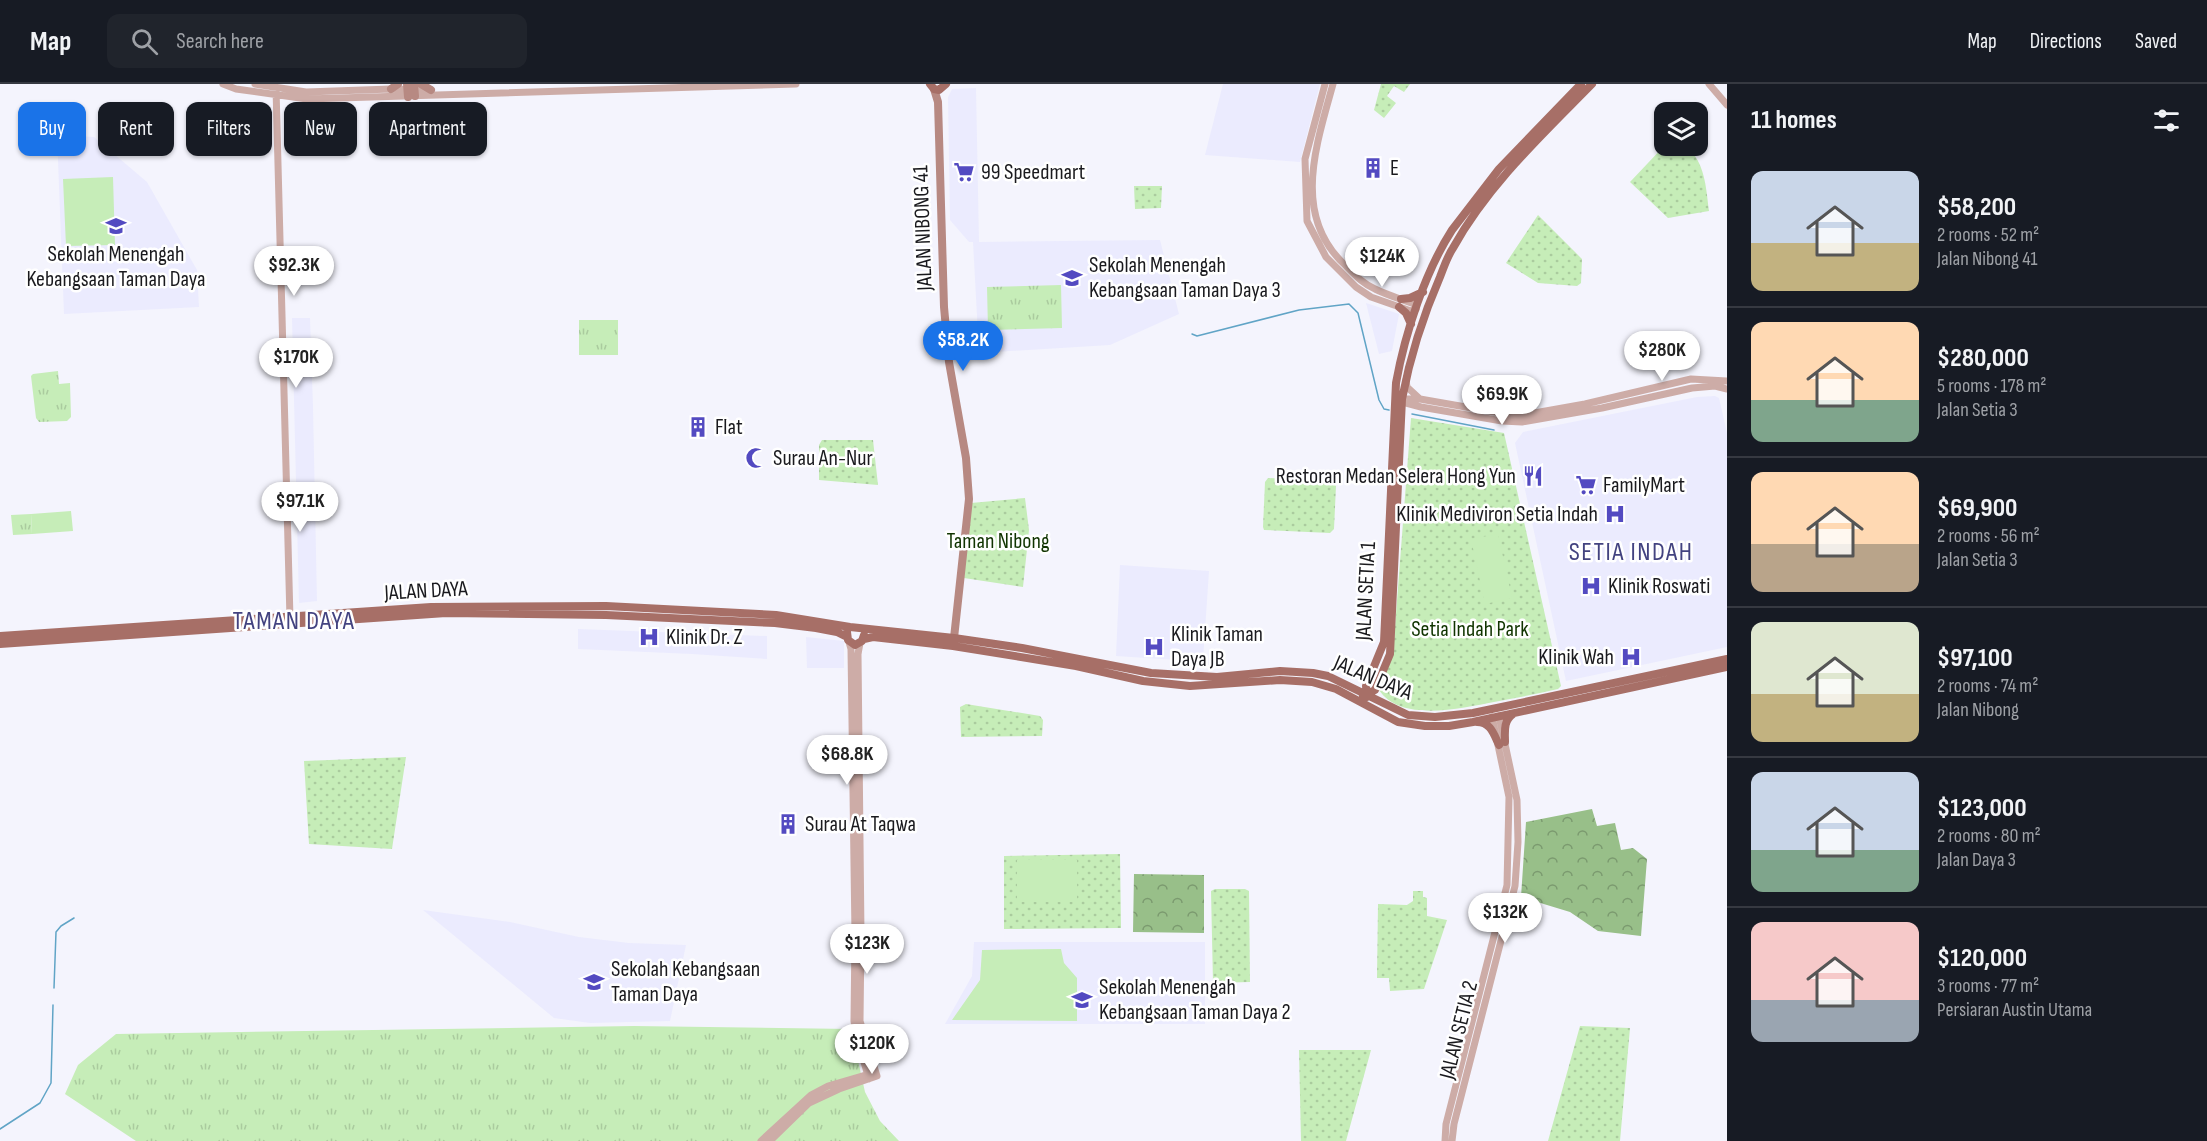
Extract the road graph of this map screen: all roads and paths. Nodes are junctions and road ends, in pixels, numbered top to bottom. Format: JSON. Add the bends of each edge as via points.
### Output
{"nodes":[{"id":1,"x":223,"y":84,"type":"edge"},
{"id":2,"x":255,"y":84,"type":"edge"},
{"id":3,"x":796,"y":84,"type":"edge"},
{"id":4,"x":1325,"y":84,"type":"edge"},
{"id":5,"x":1333,"y":84,"type":"edge"},
{"id":6,"x":1581,"y":84,"type":"edge"},
{"id":7,"x":1592,"y":84,"type":"edge"},
{"id":8,"x":1709,"y":84,"type":"edge"},
{"id":9,"x":395,"y":86,"type":"edge"},
{"id":10,"x":938,"y":86,"type":"edge"},
{"id":11,"x":413,"y":89,"type":"edge"},
{"id":12,"x":431,"y":90,"type":"joint"},
{"id":13,"x":275,"y":91,"type":"junction"},
{"id":14,"x":457,"y":94,"type":"junction"},
{"id":15,"x":1727,"y":105,"type":"edge"},
{"id":16,"x":1480,"y":192,"type":"junction"},
{"id":17,"x":1478,"y":209,"type":"junction"},
{"id":18,"x":1461,"y":219,"type":"junction"},
{"id":19,"x":1442,"y":272,"type":"junction"},
{"id":20,"x":1423,"y":292,"type":"junction"},
{"id":21,"x":1400,"y":303,"type":"junction"},
{"id":22,"x":1416,"y":309,"type":"junction"},
{"id":23,"x":1412,"y":325,"type":"junction"},
{"id":24,"x":1414,"y":348,"type":"junction"},
{"id":25,"x":1399,"y":366,"type":"junction"},
{"id":26,"x":1406,"y":378,"type":"junction"},
{"id":27,"x":1727,"y":380,"type":"edge"},
{"id":28,"x":1725,"y":388,"type":"edge"},
{"id":29,"x":1614,"y":398,"type":"junction"},
{"id":30,"x":1402,"y":399,"type":"junction"},
{"id":31,"x":1420,"y":399,"type":"junction"},
{"id":32,"x":1585,"y":404,"type":"junction"},
{"id":33,"x":1421,"y":407,"type":"junction"},
{"id":34,"x":1602,"y":408,"type":"junction"},
{"id":35,"x":1402,"y":427,"type":"junction"},
{"id":36,"x":1394,"y":440,"type":"junction"},
{"id":37,"x":290,"y":620,"type":"junction"},
{"id":38,"x":856,"y":627,"type":"junction"},
{"id":39,"x":0,"y":636,"type":"edge"},
{"id":40,"x":954,"y":638,"type":"junction"},
{"id":41,"x":848,"y":640,"type":"junction"},
{"id":42,"x":862,"y":641,"type":"junction"},
{"id":43,"x":0,"y":644,"type":"edge"},
{"id":44,"x":1727,"y":659,"type":"edge"},
{"id":45,"x":1727,"y":667,"type":"edge"},
{"id":46,"x":1658,"y":672,"type":"junction"},
{"id":47,"x":1671,"y":678,"type":"junction"},
{"id":48,"x":1374,"y":681,"type":"junction"},
{"id":49,"x":1653,"y":683,"type":"junction"},
{"id":50,"x":1348,"y":686,"type":"junction"},
{"id":51,"x":1336,"y":689,"type":"junction"},
{"id":52,"x":1367,"y":694,"type":"junction"},
{"id":53,"x":1511,"y":704,"type":"junction"},
{"id":54,"x":1385,"y":710,"type":"junction"},
{"id":55,"x":1522,"y":711,"type":"junction"},
{"id":56,"x":1496,"y":715,"type":"junction"},
{"id":57,"x":1473,"y":717,"type":"junction"},
{"id":58,"x":1502,"y":744,"type":"junction"},
{"id":59,"x":1517,"y":807,"type":"junction"},
{"id":60,"x":1510,"y":824,"type":"junction"},
{"id":61,"x":1518,"y":842,"type":"junction"},
{"id":62,"x":857,"y":1014,"type":"junction"},
{"id":63,"x":861,"y":1054,"type":"junction"},
{"id":64,"x":872,"y":1075,"type":"junction"},
{"id":65,"x":850,"y":1079,"type":"junction"},
{"id":66,"x":761,"y":1141,"type":"edge"},
{"id":67,"x":770,"y":1141,"type":"edge"},
{"id":68,"x":1445,"y":1141,"type":"edge"},
{"id":69,"x":1452,"y":1141,"type":"edge"}],
"edges":[{"from":1,"to":13,"type":"street","via":[[236,89]]},
{"from":2,"to":13,"type":"street"},
{"from":3,"to":14,"type":"street"},
{"from":4,"to":21,"type":"street","via":[[1305,159],[1307,221],[1326,257],[1356,287],[1365,294]]},
{"from":5,"to":21,"type":"street","via":[[1313,159],[1313,203],[1318,227],[1331,251],[1362,282]]},
{"from":6,"to":16,"type":"main road","name":"JALAN SETIA 1"},
{"from":7,"to":17,"type":"main road","name":"JALAN SETIA 1","via":[[1521,156]]},
{"from":8,"to":15,"type":"street"},
{"from":9,"to":11,"type":"street"},
{"from":9,"to":13,"type":"street"},
{"from":10,"to":40,"type":"main road","name":"JALAN NIBONG 41","via":[[944,307],[969,499]]},
{"from":11,"to":12,"type":"main road"},
{"from":11,"to":13,"type":"street","via":[[307,99]]},
{"from":11,"to":14,"type":"street"},
{"from":12,"to":14,"type":"street"},
{"from":13,"to":37,"type":"street"},
{"from":16,"to":17,"type":"main road"},
{"from":16,"to":18,"type":"main road","name":"JALAN SETIA 1"},
{"from":17,"to":18,"type":"main road","via":[[1469,210]]},
{"from":17,"to":19,"type":"main road","name":"JALAN SETIA 1"},
{"from":18,"to":20,"type":"main road","name":"JALAN SETIA 1","via":[[1445,241]]},
{"from":19,"to":22,"type":"main road"},
{"from":19,"to":24,"type":"main road","name":"JALAN SETIA 1"},
{"from":20,"to":21,"type":"main road"},
{"from":20,"to":22,"type":"main road","name":"JALAN SETIA 1"},
{"from":21,"to":22,"type":"street","via":[[1411,311]]},
{"from":21,"to":23,"type":"main road"},
{"from":22,"to":23,"type":"main road","name":"JALAN SETIA 1"},
{"from":22,"to":24,"type":"main road"},
{"from":23,"to":25,"type":"main road","name":"JALAN SETIA 1"},
{"from":24,"to":26,"type":"main road","name":"JALAN SETIA 1"},
{"from":25,"to":30,"type":"main road","via":[[1398,392]]},
{"from":25,"to":36,"type":"main road","name":"JALAN SETIA 1"},
{"from":26,"to":30,"type":"main road","name":"JALAN SETIA 1"},
{"from":26,"to":31,"type":"street","via":[[1407,387]]},
{"from":27,"to":29,"type":"street","via":[[1691,379]]},
{"from":28,"to":34,"type":"street","via":[[1692,388]]},
{"from":29,"to":32,"type":"street"},
{"from":29,"to":34,"type":"street"},
{"from":30,"to":31,"type":"street"},
{"from":30,"to":33,"type":"street","via":[[1406,404]]},
{"from":30,"to":35,"type":"main road","name":"JALAN SETIA 1"},
{"from":30,"to":36,"type":"main road","via":[[1397,407]]},
{"from":31,"to":32,"type":"street","via":[[1517,416]]},
{"from":32,"to":34,"type":"street"},
{"from":33,"to":34,"type":"street","via":[[1518,422]]},
{"from":33,"to":35,"type":"street","via":[[1406,414]]},
{"from":35,"to":48,"type":"main road","name":"JALAN SETIA 1","via":[[1392,644]]},
{"from":36,"to":48,"type":"main road","name":"JALAN SETIA 1","via":[[1384,642]]},
{"from":37,"to":38,"type":"main road","name":"JALAN DAYA","via":[[431,607],[606,606],[776,615]]},
{"from":37,"to":39,"type":"main road","name":"JALAN DAYA"},
{"from":37,"to":41,"type":"main road","name":"JALAN DAYA","via":[[446,613],[606,615],[776,623],[837,632]]},
{"from":37,"to":43,"type":"main road","name":"JALAN DAYA"},
{"from":38,"to":40,"type":"main road","name":"JALAN DAYA"},
{"from":38,"to":41,"type":"main road","via":[[848,631]]},
{"from":38,"to":42,"type":"main road","via":[[863,631]]},
{"from":40,"to":50,"type":"main road","name":"JALAN DAYA","via":[[1151,674],[1198,677],[1280,671],[1313,673]]},
{"from":41,"to":42,"type":"main road","via":[[855,645]]},
{"from":41,"to":62,"type":"street"},
{"from":42,"to":51,"type":"main road","name":"JALAN DAYA","via":[[873,638],[964,648],[1190,686],[1280,680],[1325,684]]},
{"from":42,"to":62,"type":"street","via":[[858,654],[861,935]]},
{"from":44,"to":46,"type":"main road","name":"JALAN DAYA"},
{"from":45,"to":47,"type":"main road"},
{"from":46,"to":47,"type":"main road"},
{"from":46,"to":49,"type":"main road"},
{"from":46,"to":53,"type":"main road","name":"JALAN DAYA"},
{"from":47,"to":49,"type":"main road"},
{"from":48,"to":50,"type":"main road"},
{"from":48,"to":52,"type":"main road","name":"JALAN SETIA 1","via":[[1366,686]]},
{"from":48,"to":54,"type":"main road"},
{"from":49,"to":55,"type":"main road"},
{"from":50,"to":52,"type":"main road","name":"JALAN DAYA"},
{"from":51,"to":52,"type":"main road"},
{"from":51,"to":54,"type":"main road","name":"JALAN DAYA"},
{"from":52,"to":54,"type":"main road","via":[[1372,705]]},
{"from":53,"to":56,"type":"main road"},
{"from":53,"to":57,"type":"main road","name":"JALAN DAYA"},
{"from":54,"to":57,"type":"main road","name":"JALAN DAYA","via":[[1398,722],[1425,726],[1449,726]]},
{"from":55,"to":56,"type":"main road"},
{"from":55,"to":58,"type":"main road","via":[[1507,718]]},
{"from":56,"to":57,"type":"main road"},
{"from":56,"to":58,"type":"street","name":"JALAN SETIA 2"},
{"from":57,"to":58,"type":"main road","via":[[1488,724]]},
{"from":58,"to":59,"type":"street","name":"JALAN SETIA 2"},
{"from":58,"to":60,"type":"street","name":"JALAN SETIA 2"},
{"from":59,"to":60,"type":"street"},
{"from":59,"to":61,"type":"street","name":"JALAN SETIA 2"},
{"from":60,"to":61,"type":"street"},
{"from":60,"to":68,"type":"street","name":"JALAN SETIA 2","via":[[1507,885],[1446,1124]]},
{"from":61,"to":69,"type":"street","name":"JALAN SETIA 2","via":[[1515,886]]},
{"from":62,"to":63,"type":"street","via":[[855,1028]]},
{"from":62,"to":64,"type":"street"},
{"from":63,"to":64,"type":"street"},
{"from":63,"to":65,"type":"street","via":[[860,1071]]},
{"from":64,"to":65,"type":"street"},
{"from":64,"to":67,"type":"street","via":[[809,1103]]},
{"from":65,"to":66,"type":"street","via":[[804,1099]]}]}
